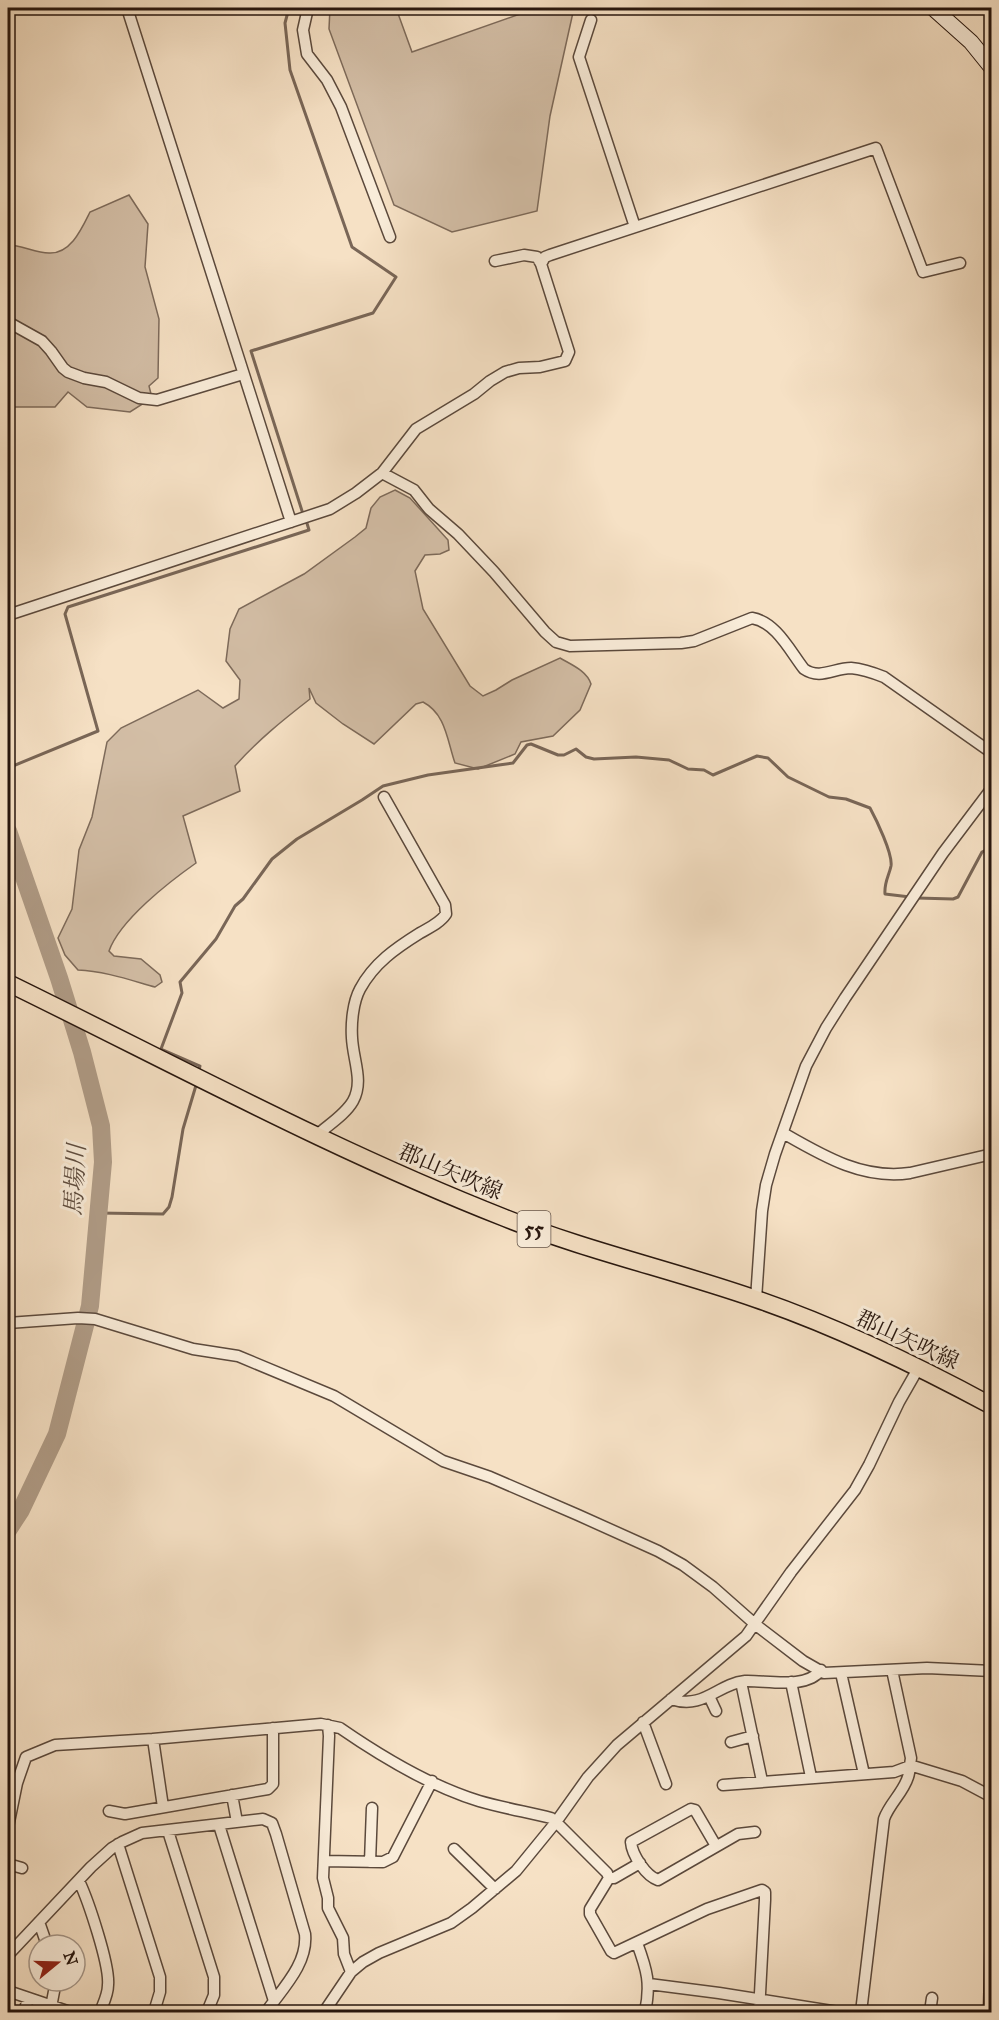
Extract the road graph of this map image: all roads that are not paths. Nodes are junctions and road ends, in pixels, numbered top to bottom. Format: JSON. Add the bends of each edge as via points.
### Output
{"nodes":[{"id":1,"x":127,"y":8,"type":"edge"},
{"id":2,"x":308,"y":8,"type":"edge"},
{"id":3,"x":933,"y":8,"type":"edge"},
{"id":4,"x":591,"y":20,"type":"dead end"},
{"id":5,"x":992,"y":68,"type":"edge"},
{"id":6,"x":634,"y":227,"type":"junction"},
{"id":7,"x":390,"y":237,"type":"dead end"},
{"id":8,"x":495,"y":261,"type":"dead end"},
{"id":9,"x":960,"y":263,"type":"dead end"},
{"id":10,"x":541,"y":264,"type":"junction"},
{"id":11,"x":8,"y":322,"type":"edge"},
{"id":12,"x":243,"y":374,"type":"junction"},
{"id":13,"x":382,"y":473,"type":"junction"},
{"id":14,"x":291,"y":522,"type":"junction"},
{"id":15,"x":8,"y":615,"type":"edge"},
{"id":16,"x":992,"y":753,"type":"edge"},
{"id":17,"x":992,"y":788,"type":"edge"},
{"id":18,"x":384,"y":797,"type":"dead end"},
{"id":19,"x":8,"y":983,"type":"edge"},
{"id":20,"x":783,"y":1133,"type":"junction"},
{"id":21,"x":316,"y":1136,"type":"junction"},
{"id":22,"x":992,"y":1154,"type":"edge"},
{"id":23,"x":756,"y":1299,"type":"junction"},
{"id":24,"x":8,"y":1323,"type":"edge"},
{"id":25,"x":920,"y":1367,"type":"junction"},
{"id":26,"x":992,"y":1406,"type":"edge"},
{"id":27,"x":756,"y":1625,"type":"junction"},
{"id":28,"x":821,"y":1670,"type":"junction"},
{"id":29,"x":892,"y":1670,"type":"junction"},
{"id":30,"x":992,"y":1671,"type":"edge"},
{"id":31,"x":841,"y":1673,"type":"junction"},
{"id":32,"x":741,"y":1682,"type":"junction"},
{"id":33,"x":792,"y":1682,"type":"junction"},
{"id":34,"x":709,"y":1695,"type":"junction"},
{"id":35,"x":671,"y":1699,"type":"junction"},
{"id":36,"x":716,"y":1711,"type":"dead end"},
{"id":37,"x":643,"y":1722,"type":"junction"},
{"id":38,"x":328,"y":1725,"type":"junction"},
{"id":39,"x":273,"y":1728,"type":"junction"},
{"id":40,"x":753,"y":1736,"type":"junction"},
{"id":41,"x":153,"y":1739,"type":"junction"},
{"id":42,"x":731,"y":1742,"type":"dead end"},
{"id":43,"x":910,"y":1766,"type":"junction"},
{"id":44,"x":864,"y":1774,"type":"junction"},
{"id":45,"x":811,"y":1778,"type":"junction"},
{"id":46,"x":432,"y":1781,"type":"junction"},
{"id":47,"x":762,"y":1782,"type":"junction"},
{"id":48,"x":666,"y":1784,"type":"dead end"},
{"id":49,"x":723,"y":1785,"type":"dead end"},
{"id":50,"x":232,"y":1795,"type":"junction"},
{"id":51,"x":992,"y":1797,"type":"edge"},
{"id":52,"x":163,"y":1807,"type":"junction"},
{"id":53,"x":372,"y":1808,"type":"dead end"},
{"id":54,"x":109,"y":1812,"type":"dead end"},
{"id":55,"x":237,"y":1822,"type":"junction"},
{"id":56,"x":556,"y":1822,"type":"junction"},
{"id":57,"x":219,"y":1825,"type":"junction"},
{"id":58,"x":8,"y":1827,"type":"edge"},
{"id":59,"x":168,"y":1831,"type":"junction"},
{"id":60,"x":755,"y":1832,"type":"dead end"},
{"id":61,"x":118,"y":1844,"type":"junction"},
{"id":62,"x":716,"y":1846,"type":"junction"},
{"id":63,"x":454,"y":1849,"type":"dead end"},
{"id":64,"x":324,"y":1862,"type":"junction"},
{"id":65,"x":370,"y":1862,"type":"junction"},
{"id":66,"x":640,"y":1863,"type":"junction"},
{"id":67,"x":8,"y":1864,"type":"edge"},
{"id":68,"x":21,"y":1868,"type":"dead end"},
{"id":69,"x":609,"y":1878,"type":"junction"},
{"id":70,"x":79,"y":1881,"type":"junction"},
{"id":71,"x":992,"y":1888,"type":"edge"},
{"id":72,"x":495,"y":1889,"type":"junction"},
{"id":73,"x":39,"y":1922,"type":"junction"},
{"id":74,"x":43,"y":1933,"type":"edge"},
{"id":75,"x":637,"y":1943,"type":"junction"},
{"id":76,"x":991,"y":1954,"type":"edge"},
{"id":77,"x":8,"y":1955,"type":"edge"},
{"id":78,"x":351,"y":1972,"type":"junction"},
{"id":79,"x":649,"y":1984,"type":"junction"},
{"id":80,"x":8,"y":1991,"type":"edge"},
{"id":81,"x":54,"y":1993,"type":"edge"},
{"id":82,"x":932,"y":1998,"type":"dead end"},
{"id":83,"x":28,"y":1999,"type":"junction"},
{"id":84,"x":759,"y":2000,"type":"junction"},
{"id":85,"x":274,"y":2001,"type":"junction"},
{"id":86,"x":51,"y":2007,"type":"junction"},
{"id":87,"x":24,"y":2013,"type":"edge"},
{"id":88,"x":70,"y":2013,"type":"edge"},
{"id":89,"x":100,"y":2013,"type":"edge"},
{"id":90,"x":154,"y":2013,"type":"edge"},
{"id":91,"x":207,"y":2013,"type":"edge"},
{"id":92,"x":266,"y":2013,"type":"edge"},
{"id":93,"x":324,"y":2013,"type":"edge"},
{"id":94,"x":645,"y":2013,"type":"edge"},
{"id":95,"x":759,"y":2013,"type":"edge"},
{"id":96,"x":838,"y":2013,"type":"edge"},
{"id":97,"x":861,"y":2013,"type":"edge"},
{"id":98,"x":930,"y":2013,"type":"edge"},
{"id":99,"x":989,"y":2013,"type":"edge"}],
"edges":[{"from":1,"to":12,"type":"street"},
{"from":2,"to":7,"type":"street","via":[[303,30],[307,54],[341,107]]},
{"from":3,"to":5,"type":"street","via":[[971,42]]},
{"from":4,"to":6,"type":"street","via":[[579,57]]},
{"from":6,"to":9,"type":"street","via":[[876,148],[923,272]]},
{"from":6,"to":10,"type":"street","via":[[550,255]]},
{"from":8,"to":10,"type":"street","via":[[528,255],[537,257]]},
{"from":10,"to":13,"type":"street","via":[[568,357],[540,367],[505,372],[490,381],[416,429]]},
{"from":11,"to":12,"type":"street","via":[[42,341],[68,372],[106,382],[139,398],[158,399]]},
{"from":12,"to":14,"type":"street"},
{"from":13,"to":14,"type":"street","via":[[334,507]]},
{"from":13,"to":16,"type":"street","via":[[414,490],[556,642],[570,646],[681,643],[752,618],[759,619],[770,626],[811,674],[849,668],[878,675]]},
{"from":14,"to":15,"type":"street"},
{"from":17,"to":20,"type":"street","via":[[943,853],[826,1028],[806,1066]]},
{"from":18,"to":21,"type":"street","via":[[445,905],[446,914],[390,952],[356,996],[352,1038],[358,1089],[343,1113]]},
{"from":19,"to":21,"type":"main road","name":"郡山矢吹線","number":"55"},
{"from":20,"to":22,"type":"street","via":[[852,1169],[871,1173],[904,1174]]},
{"from":20,"to":23,"type":"street","via":[[762,1211]]},
{"from":21,"to":23,"type":"main road","name":"郡山矢吹線","number":"55","via":[[507,1219],[606,1254]]},
{"from":23,"to":25,"type":"main road","name":"郡山矢吹線","number":"55"},
{"from":24,"to":27,"type":"street","via":[[96,1319],[194,1349],[238,1356],[334,1396],[443,1461],[490,1477],[658,1551],[713,1587]]},
{"from":25,"to":26,"type":"main road","name":"郡山矢吹線","number":"55"},
{"from":25,"to":27,"type":"street","via":[[855,1490],[791,1572]]},
{"from":27,"to":28,"type":"street"},
{"from":27,"to":35,"type":"street"},
{"from":28,"to":31,"type":"street"},
{"from":28,"to":33,"type":"street","via":[[814,1677]]},
{"from":29,"to":30,"type":"street"},
{"from":29,"to":31,"type":"street"},
{"from":29,"to":43,"type":"street"},
{"from":31,"to":44,"type":"street"},
{"from":32,"to":33,"type":"street"},
{"from":32,"to":34,"type":"street"},
{"from":32,"to":40,"type":"street"},
{"from":33,"to":45,"type":"street"},
{"from":34,"to":35,"type":"street","via":[[688,1703]]},
{"from":34,"to":36,"type":"street"},
{"from":35,"to":37,"type":"street"},
{"from":37,"to":48,"type":"street"},
{"from":37,"to":56,"type":"street","via":[[588,1777]]},
{"from":38,"to":39,"type":"street"},
{"from":38,"to":46,"type":"street","via":[[340,1728]]},
{"from":38,"to":64,"type":"street"},
{"from":39,"to":41,"type":"street"},
{"from":39,"to":50,"type":"street","via":[[273,1784],[268,1789]]},
{"from":40,"to":42,"type":"street"},
{"from":40,"to":47,"type":"street"},
{"from":41,"to":52,"type":"street"},
{"from":41,"to":58,"type":"street","via":[[55,1745],[26,1757]]},
{"from":43,"to":44,"type":"street","via":[[894,1772]]},
{"from":43,"to":51,"type":"street","via":[[962,1781]]},
{"from":43,"to":97,"type":"street","via":[[908,1778],[886,1812],[882,1829]]},
{"from":44,"to":45,"type":"street"},
{"from":45,"to":47,"type":"street"},
{"from":46,"to":56,"type":"street","via":[[479,1801]]},
{"from":46,"to":65,"type":"street","via":[[393,1857]]},
{"from":47,"to":49,"type":"street"},
{"from":50,"to":52,"type":"street"},
{"from":50,"to":55,"type":"street"},
{"from":52,"to":54,"type":"street","via":[[125,1814]]},
{"from":53,"to":65,"type":"street"},
{"from":55,"to":57,"type":"street"},
{"from":55,"to":85,"type":"street","via":[[258,1818],[272,1823],[305,1934],[302,1959]]},
{"from":56,"to":69,"type":"street"},
{"from":56,"to":72,"type":"street","via":[[516,1871]]},
{"from":57,"to":59,"type":"street"},
{"from":57,"to":85,"type":"street"},
{"from":59,"to":61,"type":"street","via":[[142,1833]]},
{"from":59,"to":91,"type":"street","via":[[214,1977],[214,1995]]},
{"from":60,"to":62,"type":"street","via":[[743,1832]]},
{"from":61,"to":70,"type":"street"},
{"from":61,"to":90,"type":"street","via":[[160,1977]]},
{"from":62,"to":66,"type":"street","via":[[658,1880]]},
{"from":62,"to":66,"type":"street","via":[[691,1809],[631,1842]]},
{"from":63,"to":72,"type":"street"},
{"from":64,"to":65,"type":"street"},
{"from":64,"to":78,"type":"street","via":[[327,1904],[343,1938]]},
{"from":66,"to":69,"type":"street"},
{"from":67,"to":68,"type":"street"},
{"from":69,"to":75,"type":"street","via":[[590,1914],[610,1951]]},
{"from":70,"to":73,"type":"street"},
{"from":70,"to":89,"type":"street","via":[[107,1969],[109,1984]]},
{"from":71,"to":76,"type":"street"},
{"from":72,"to":78,"type":"street","via":[[451,1923],[379,1953]]},
{"from":73,"to":74,"type":"street"},
{"from":73,"to":77,"type":"street"},
{"from":75,"to":79,"type":"street"},
{"from":75,"to":84,"type":"street","via":[[707,1909],[762,1890],[765,1900]]},
{"from":76,"to":99,"type":"street"},
{"from":78,"to":93,"type":"street"},
{"from":79,"to":84,"type":"street"},
{"from":79,"to":94,"type":"street"},
{"from":80,"to":83,"type":"street"},
{"from":81,"to":86,"type":"street"},
{"from":82,"to":98,"type":"street"},
{"from":83,"to":86,"type":"street"},
{"from":83,"to":87,"type":"street"},
{"from":84,"to":95,"type":"street"},
{"from":84,"to":96,"type":"street"},
{"from":85,"to":92,"type":"street"},
{"from":86,"to":88,"type":"street"}]}
